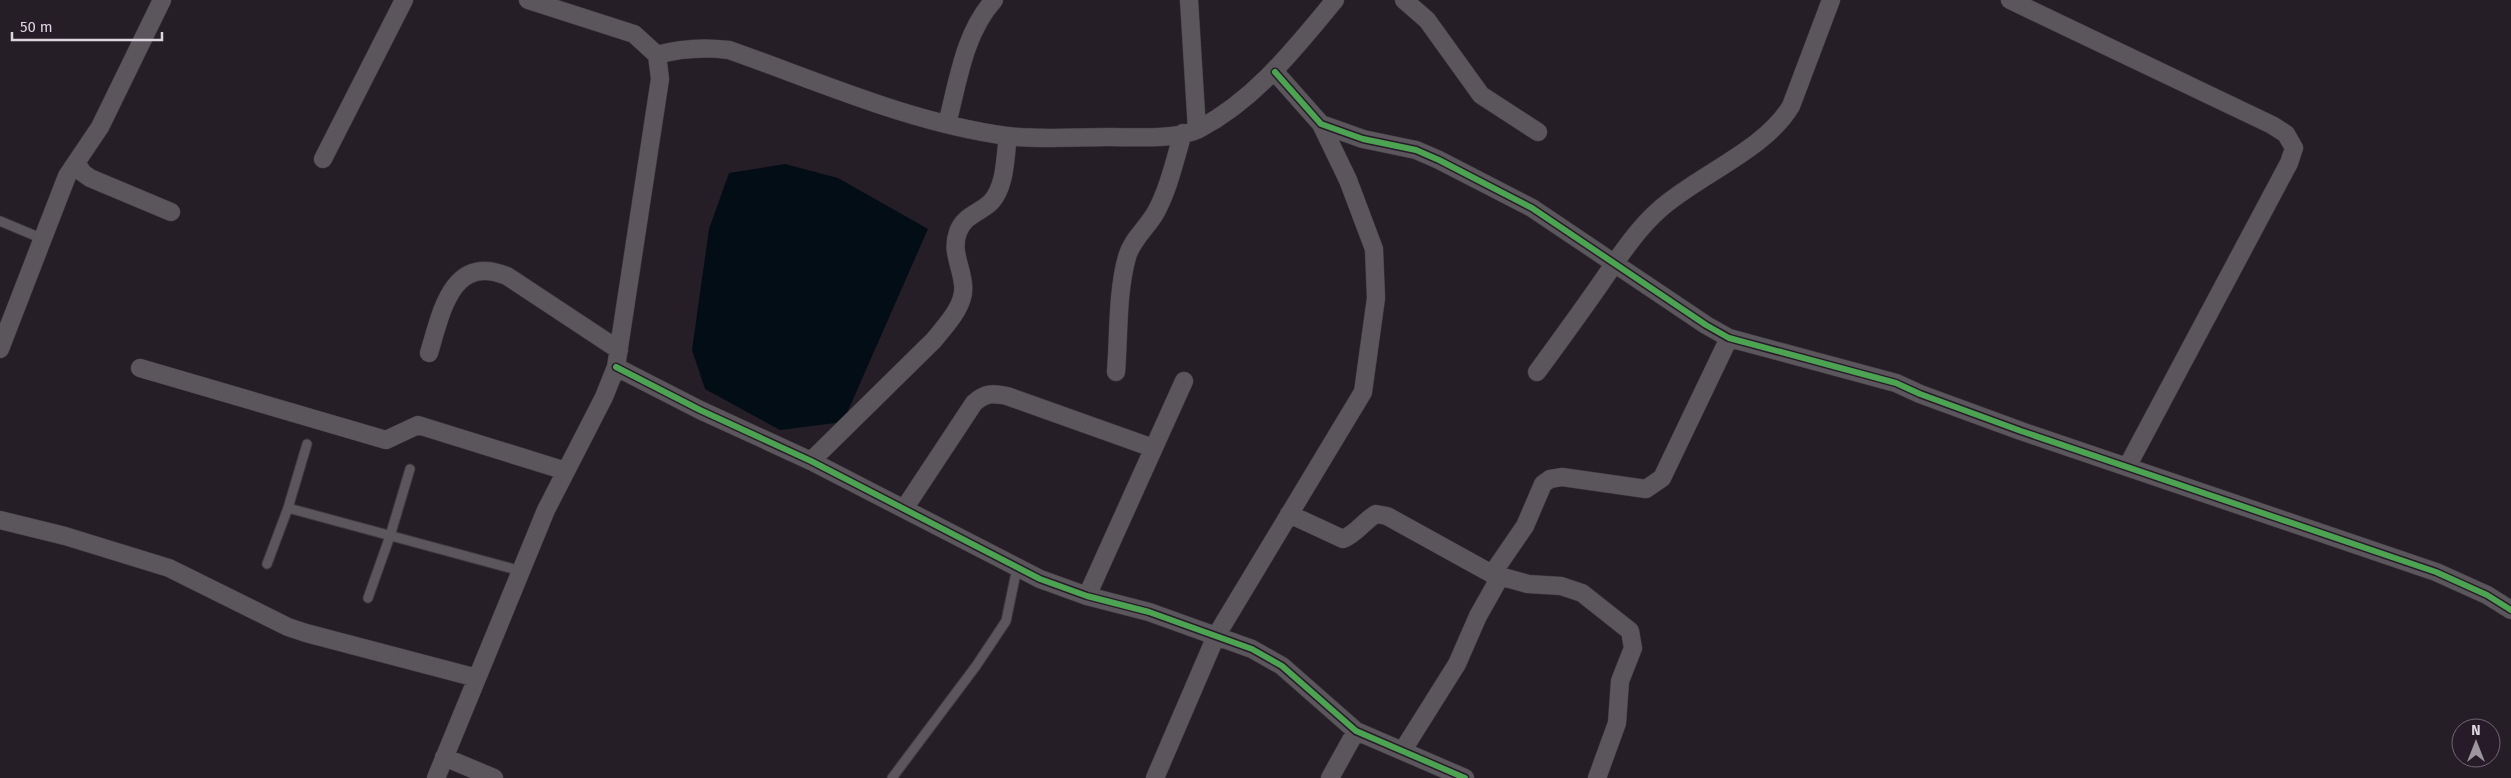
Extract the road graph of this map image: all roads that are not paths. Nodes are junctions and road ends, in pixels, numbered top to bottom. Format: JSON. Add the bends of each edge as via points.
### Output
{"nodes":[{"id":1,"x":162,"y":0,"type":"edge"},
{"id":2,"x":404,"y":0,"type":"edge"},
{"id":3,"x":528,"y":0,"type":"edge"},
{"id":4,"x":994,"y":0,"type":"edge"},
{"id":5,"x":1188,"y":0,"type":"edge"},
{"id":6,"x":1335,"y":0,"type":"edge"},
{"id":7,"x":1404,"y":0,"type":"edge"},
{"id":8,"x":1831,"y":0,"type":"edge"},
{"id":9,"x":2010,"y":0,"type":"edge"},
{"id":10,"x":657,"y":55,"type":"junction"},
{"id":11,"x":1275,"y":72,"type":"junction"},
{"id":12,"x":947,"y":124,"type":"junction"},
{"id":13,"x":1321,"y":124,"type":"junction"},
{"id":14,"x":1190,"y":131,"type":"junction"},
{"id":15,"x":1538,"y":132,"type":"dead end"},
{"id":16,"x":1008,"y":136,"type":"junction"},
{"id":17,"x":323,"y":159,"type":"dead end"},
{"id":18,"x":76,"y":162,"type":"junction"},
{"id":19,"x":172,"y":212,"type":"dead end"},
{"id":20,"x":0,"y":221,"type":"edge"},
{"id":21,"x":43,"y":239,"type":"junction"},
{"id":22,"x":1615,"y":262,"type":"junction"},
{"id":23,"x":1729,"y":338,"type":"junction"},
{"id":24,"x":0,"y":348,"type":"edge"},
{"id":25,"x":429,"y":353,"type":"dead end"},
{"id":26,"x":618,"y":358,"type":"junction"},
{"id":27,"x":140,"y":368,"type":"dead end"},
{"id":28,"x":1116,"y":372,"type":"dead end"},
{"id":29,"x":1538,"y":372,"type":"dead end"},
{"id":30,"x":1184,"y":381,"type":"dead end"},
{"id":31,"x":307,"y":444,"type":"dead end"},
{"id":32,"x":1153,"y":448,"type":"junction"},
{"id":33,"x":812,"y":461,"type":"junction"},
{"id":34,"x":2127,"y":467,"type":"junction"},
{"id":35,"x":410,"y":469,"type":"dead end"},
{"id":36,"x":566,"y":471,"type":"junction"},
{"id":37,"x":288,"y":508,"type":"junction"},
{"id":38,"x":904,"y":509,"type":"junction"},
{"id":39,"x":1289,"y":514,"type":"junction"},
{"id":40,"x":0,"y":520,"type":"edge"},
{"id":41,"x":390,"y":536,"type":"junction"},
{"id":42,"x":268,"y":564,"type":"dead end"},
{"id":43,"x":1017,"y":568,"type":"junction"},
{"id":44,"x":521,"y":571,"type":"junction"},
{"id":45,"x":1496,"y":575,"type":"junction"},
{"id":46,"x":1087,"y":596,"type":"junction"},
{"id":47,"x":368,"y":598,"type":"dead end"},
{"id":48,"x":2511,"y":610,"type":"edge"},
{"id":49,"x":1216,"y":636,"type":"junction"},
{"id":50,"x":477,"y":678,"type":"junction"},
{"id":51,"x":1356,"y":731,"type":"junction"},
{"id":52,"x":1402,"y":750,"type":"junction"},
{"id":53,"x":444,"y":757,"type":"junction"},
{"id":54,"x":436,"y":778,"type":"edge"},
{"id":55,"x":494,"y":778,"type":"edge"},
{"id":56,"x":892,"y":778,"type":"edge"},
{"id":57,"x":1154,"y":778,"type":"edge"},
{"id":58,"x":1330,"y":778,"type":"edge"},
{"id":59,"x":1465,"y":778,"type":"edge"},
{"id":60,"x":1597,"y":778,"type":"edge"}],
"edges":[{"from":1,"to":18,"type":"street","via":[[100,127]]},
{"from":2,"to":17,"type":"street"},
{"from":3,"to":10,"type":"street","via":[[634,34]]},
{"from":4,"to":12,"type":"street","via":[[969,42]]},
{"from":5,"to":14,"type":"street"},
{"from":6,"to":11,"type":"street"},
{"from":7,"to":15,"type":"street","via":[[1427,20],[1481,96]]},
{"from":8,"to":22,"type":"street","via":[[1784,118],[1662,207]]},
{"from":9,"to":34,"type":"street","via":[[2272,125],[2286,134],[2294,148],[2289,163]]},
{"from":10,"to":12,"type":"street","via":[[680,48],[729,50],[885,107]]},
{"from":10,"to":26,"type":"street","via":[[660,79]]},
{"from":11,"to":13,"type":"street"},
{"from":11,"to":14,"type":"street","via":[[1226,113]]},
{"from":12,"to":16,"type":"street"},
{"from":13,"to":22,"type":"street","via":[[1363,139],[1416,150],[1439,160],[1532,208]]},
{"from":13,"to":39,"type":"street","via":[[1348,180],[1374,250],[1376,298],[1363,392]]},
{"from":14,"to":16,"type":"street","via":[[1156,138]]},
{"from":14,"to":28,"type":"street","via":[[1155,215],[1132,244],[1127,257]]},
{"from":16,"to":33,"type":"street","via":[[1002,182],[997,194],[965,219],[958,231],[956,256],[964,285],[962,299],[951,319],[934,340]]},
{"from":18,"to":19,"type":"street","via":[[90,178]]},
{"from":18,"to":21,"type":"street","via":[[67,176]]},
{"from":20,"to":21,"type":"lane"},
{"from":21,"to":24,"type":"street"},
{"from":22,"to":23,"type":"street","via":[[1706,326]]},
{"from":22,"to":29,"type":"street"},
{"from":23,"to":34,"type":"street","via":[[1896,383],[1956,408]]},
{"from":23,"to":45,"type":"street","via":[[1662,478],[1646,489],[1550,479],[1544,484],[1525,526]]},
{"from":25,"to":26,"type":"street","via":[[453,285],[484,269],[508,276]]},
{"from":26,"to":33,"type":"street","via":[[700,410]]},
{"from":26,"to":36,"type":"street","via":[[604,398]]},
{"from":27,"to":36,"type":"street","via":[[386,440],[418,425]]},
{"from":30,"to":32,"type":"street"},
{"from":31,"to":37,"type":"lane"},
{"from":32,"to":38,"type":"street","via":[[1007,396],[983,395]]},
{"from":32,"to":46,"type":"street"},
{"from":33,"to":38,"type":"street"},
{"from":34,"to":48,"type":"street","via":[[2436,572],[2487,595]]},
{"from":35,"to":41,"type":"lane"},
{"from":36,"to":44,"type":"street"},
{"from":37,"to":41,"type":"lane"},
{"from":37,"to":42,"type":"lane"},
{"from":38,"to":43,"type":"street"},
{"from":39,"to":45,"type":"street","via":[[1343,538],[1376,514],[1387,516]]},
{"from":39,"to":49,"type":"street"},
{"from":40,"to":50,"type":"street","via":[[152,562],[306,634]]},
{"from":41,"to":44,"type":"lane"},
{"from":41,"to":47,"type":"lane"},
{"from":43,"to":46,"type":"street"},
{"from":43,"to":56,"type":"lane","via":[[1006,621]]},
{"from":44,"to":50,"type":"street"},
{"from":45,"to":52,"type":"street","via":[[1458,664]]},
{"from":45,"to":60,"type":"street","via":[[1528,584],[1561,586],[1582,593],[1630,632],[1633,648],[1620,681],[1618,718]]},
{"from":46,"to":49,"type":"street","via":[[1149,612]]},
{"from":49,"to":51,"type":"street","via":[[1252,649],[1282,666]]},
{"from":49,"to":57,"type":"street"},
{"from":50,"to":53,"type":"street"},
{"from":51,"to":52,"type":"street"},
{"from":51,"to":58,"type":"street"},
{"from":52,"to":59,"type":"street"},
{"from":53,"to":54,"type":"street"},
{"from":53,"to":55,"type":"street"}]}
